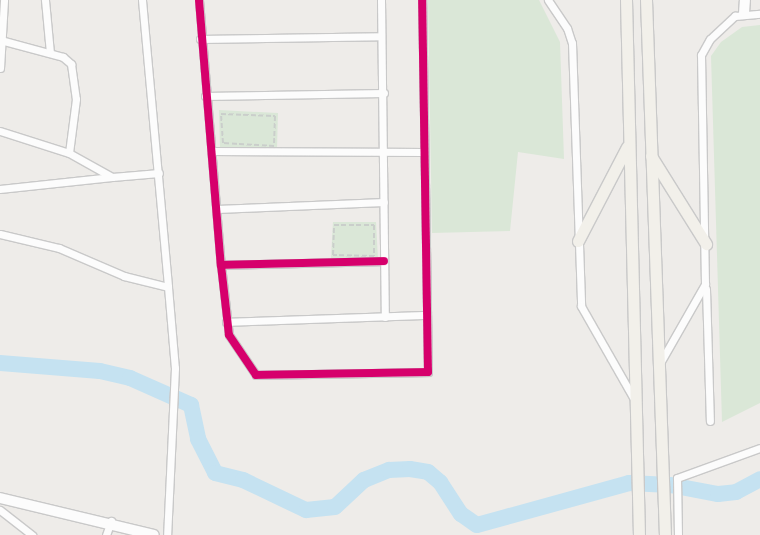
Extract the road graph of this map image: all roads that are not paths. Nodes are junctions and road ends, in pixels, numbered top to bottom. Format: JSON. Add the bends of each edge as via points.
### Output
{"nodes":[{"id":1,"x":4,"y":0,"type":"edge"},
{"id":2,"x":45,"y":0,"type":"edge"},
{"id":3,"x":142,"y":0,"type":"edge"},
{"id":4,"x":199,"y":0,"type":"edge"},
{"id":5,"x":381,"y":0,"type":"edge"},
{"id":6,"x":422,"y":0,"type":"edge"},
{"id":7,"x":548,"y":0,"type":"edge"},
{"id":8,"x":626,"y":0,"type":"edge"},
{"id":9,"x":646,"y":0,"type":"edge"},
{"id":10,"x":745,"y":0,"type":"edge"},
{"id":11,"x":744,"y":13,"type":"junction"},
{"id":12,"x":760,"y":14,"type":"edge"},
{"id":13,"x":381,"y":36,"type":"junction"},
{"id":14,"x":200,"y":39,"type":"junction"},
{"id":15,"x":4,"y":41,"type":"junction"},
{"id":16,"x":50,"y":53,"type":"junction"},
{"id":17,"x":0,"y":68,"type":"edge"},
{"id":18,"x":384,"y":93,"type":"junction"},
{"id":19,"x":205,"y":96,"type":"junction"},
{"id":20,"x":0,"y":131,"type":"edge"},
{"id":21,"x":628,"y":146,"type":"junction"},
{"id":22,"x":211,"y":151,"type":"junction"},
{"id":23,"x":384,"y":152,"type":"junction"},
{"id":24,"x":424,"y":152,"type":"junction"},
{"id":25,"x":69,"y":153,"type":"junction"},
{"id":26,"x":651,"y":155,"type":"junction"},
{"id":27,"x":159,"y":173,"type":"junction"},
{"id":28,"x":112,"y":177,"type":"junction"},
{"id":29,"x":0,"y":189,"type":"edge"},
{"id":30,"x":384,"y":202,"type":"junction"},
{"id":31,"x":217,"y":209,"type":"junction"},
{"id":32,"x":0,"y":234,"type":"edge"},
{"id":33,"x":578,"y":241,"type":"junction"},
{"id":34,"x":706,"y":244,"type":"junction"},
{"id":35,"x":384,"y":261,"type":"junction"},
{"id":36,"x":221,"y":265,"type":"junction"},
{"id":37,"x":706,"y":284,"type":"junction"},
{"id":38,"x":168,"y":287,"type":"junction"},
{"id":39,"x":427,"y":315,"type":"junction"},
{"id":40,"x":385,"y":317,"type":"junction"},
{"id":41,"x":226,"y":322,"type":"junction"},
{"id":42,"x":659,"y":366,"type":"junction"},
{"id":43,"x":636,"y":402,"type":"junction"},
{"id":44,"x":710,"y":421,"type":"dead end"},
{"id":45,"x":760,"y":448,"type":"edge"},
{"id":46,"x":0,"y":498,"type":"edge"},
{"id":47,"x":0,"y":510,"type":"edge"},
{"id":48,"x":110,"y":521,"type":"junction"},
{"id":49,"x":32,"y":535,"type":"edge"},
{"id":50,"x":106,"y":535,"type":"edge"},
{"id":51,"x":154,"y":535,"type":"edge"},
{"id":52,"x":167,"y":535,"type":"edge"},
{"id":53,"x":639,"y":535,"type":"edge"},
{"id":54,"x":665,"y":535,"type":"edge"},
{"id":55,"x":678,"y":535,"type":"edge"}],
"edges":[{"from":1,"to":15,"type":"street"},
{"from":2,"to":16,"type":"street"},
{"from":3,"to":27,"type":"street"},
{"from":4,"to":14,"type":"street"},
{"from":5,"to":13,"type":"street"},
{"from":6,"to":24,"type":"street"},
{"from":7,"to":33,"type":"street","via":[[567,28],[572,43]]},
{"from":8,"to":21,"type":"main road"},
{"from":9,"to":26,"type":"main road"},
{"from":10,"to":11,"type":"street"},
{"from":11,"to":12,"type":"street"},
{"from":11,"to":34,"type":"street","via":[[734,16],[710,39],[699,66]]},
{"from":13,"to":14,"type":"street"},
{"from":13,"to":18,"type":"street"},
{"from":14,"to":19,"type":"street"},
{"from":15,"to":16,"type":"street"},
{"from":15,"to":17,"type":"street"},
{"from":16,"to":25,"type":"street","via":[[68,60],[75,75],[76,99]]},
{"from":18,"to":19,"type":"street"},
{"from":18,"to":23,"type":"street"},
{"from":19,"to":22,"type":"street"},
{"from":20,"to":25,"type":"street"},
{"from":21,"to":33,"type":"main road"},
{"from":21,"to":43,"type":"main road"},
{"from":22,"to":23,"type":"street"},
{"from":22,"to":31,"type":"street"},
{"from":23,"to":24,"type":"street"},
{"from":23,"to":30,"type":"street"},
{"from":24,"to":39,"type":"street"},
{"from":25,"to":28,"type":"street"},
{"from":26,"to":34,"type":"main road"},
{"from":26,"to":42,"type":"main road"},
{"from":27,"to":28,"type":"street"},
{"from":27,"to":38,"type":"street"},
{"from":28,"to":29,"type":"street"},
{"from":30,"to":31,"type":"street"},
{"from":30,"to":35,"type":"street"},
{"from":31,"to":36,"type":"street"},
{"from":32,"to":38,"type":"street","via":[[58,248],[124,276]]},
{"from":33,"to":43,"type":"street","via":[[584,314]]},
{"from":34,"to":37,"type":"street"},
{"from":35,"to":36,"type":"street"},
{"from":35,"to":40,"type":"street"},
{"from":36,"to":41,"type":"street"},
{"from":37,"to":42,"type":"street"},
{"from":37,"to":44,"type":"street"},
{"from":38,"to":52,"type":"street","via":[[174,368]]},
{"from":39,"to":40,"type":"street"},
{"from":39,"to":41,"type":"street","via":[[429,367],[423,374],[256,375],[232,342]]},
{"from":40,"to":41,"type":"street"},
{"from":42,"to":54,"type":"main road"},
{"from":43,"to":53,"type":"main road"},
{"from":45,"to":55,"type":"street","via":[[680,476],[676,482]]},
{"from":46,"to":48,"type":"street"},
{"from":47,"to":49,"type":"street"},
{"from":48,"to":50,"type":"street"},
{"from":48,"to":51,"type":"street"}]}
